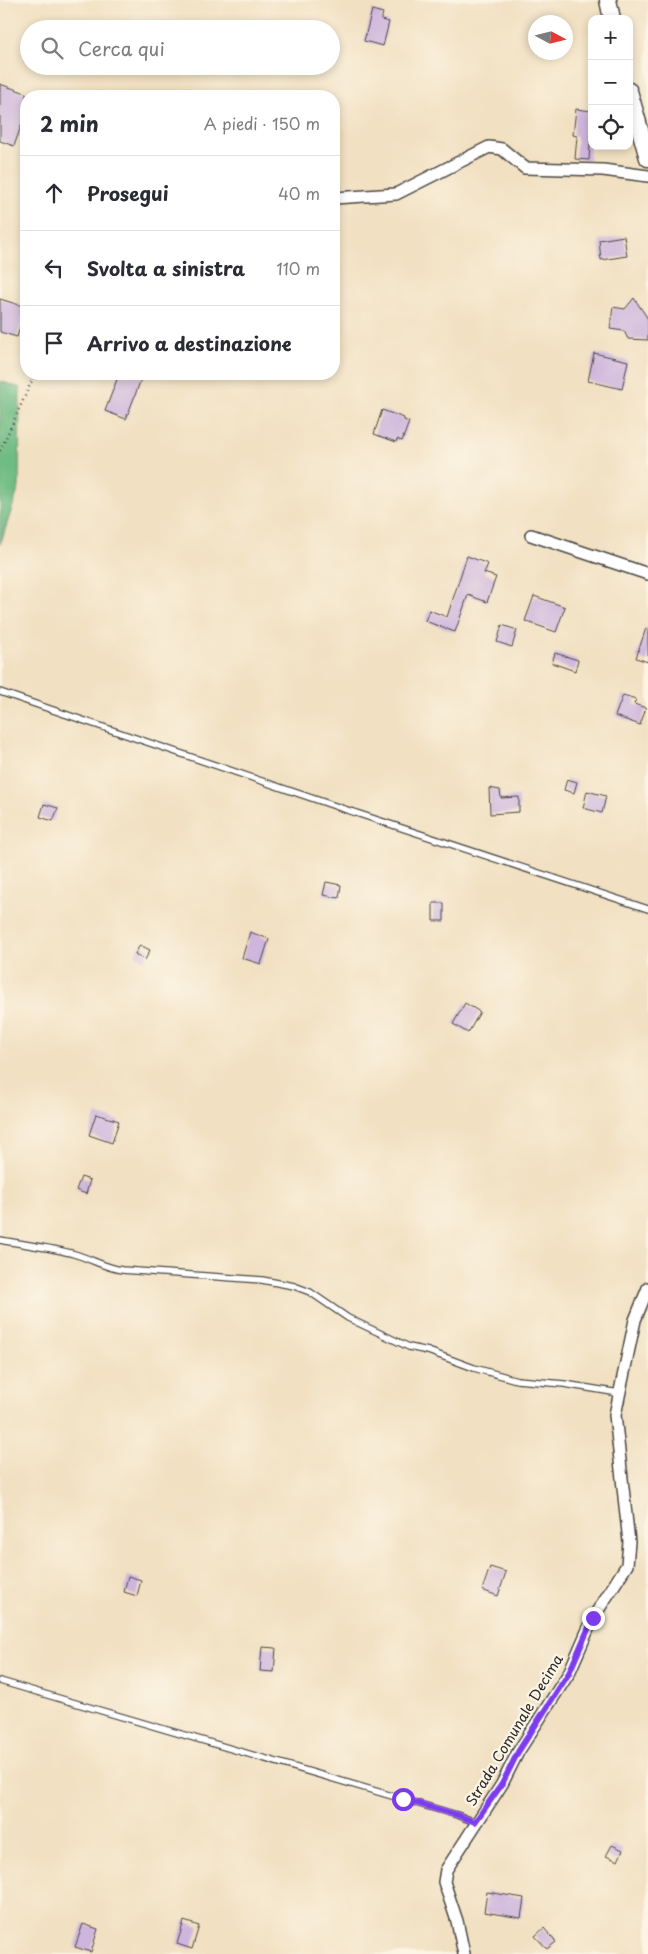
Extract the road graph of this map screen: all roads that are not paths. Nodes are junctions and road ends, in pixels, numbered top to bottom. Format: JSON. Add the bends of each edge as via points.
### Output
{"nodes":[{"id":1,"x":608,"y":0,"type":"edge"},
{"id":2,"x":611,"y":15,"type":"edge"},
{"id":3,"x":633,"y":104,"type":"edge"},
{"id":4,"x":648,"y":158,"type":"edge"},
{"id":5,"x":648,"y":176,"type":"edge"},
{"id":6,"x":340,"y":198,"type":"edge"},
{"id":7,"x":531,"y":535,"type":"dead end"},
{"id":8,"x":648,"y":574,"type":"edge"},
{"id":9,"x":0,"y":692,"type":"edge"},
{"id":10,"x":648,"y":909,"type":"edge"},
{"id":11,"x":0,"y":1240,"type":"edge"},
{"id":12,"x":648,"y":1288,"type":"edge"},
{"id":13,"x":619,"y":1393,"type":"junction"},
{"id":14,"x":0,"y":1681,"type":"edge"},
{"id":15,"x":475,"y":1822,"type":"junction"},
{"id":16,"x":464,"y":1954,"type":"edge"}],
"edges":[{"from":1,"to":2,"type":"street"},
{"from":3,"to":4,"type":"street"},
{"from":5,"to":6,"type":"street","via":[[603,170],[525,168],[502,149],[489,147],[396,194]]},
{"from":7,"to":8,"type":"street"},
{"from":9,"to":10,"type":"lane"},
{"from":11,"to":13,"type":"lane","via":[[54,1249],[103,1267],[122,1270],[262,1280],[294,1286],[310,1292],[348,1318],[409,1347],[517,1380]]},
{"from":12,"to":13,"type":"street","name":"Strada Comunale Decima","via":[[635,1320]]},
{"from":13,"to":15,"type":"street","name":"Strada Comunale Decima","via":[[615,1415],[629,1542],[627,1565],[593,1618],[569,1673],[518,1752],[502,1784]]},
{"from":14,"to":15,"type":"lane"},
{"from":15,"to":16,"type":"street","name":"Strada Comunale Decima","via":[[446,1870],[444,1882]]}]}
